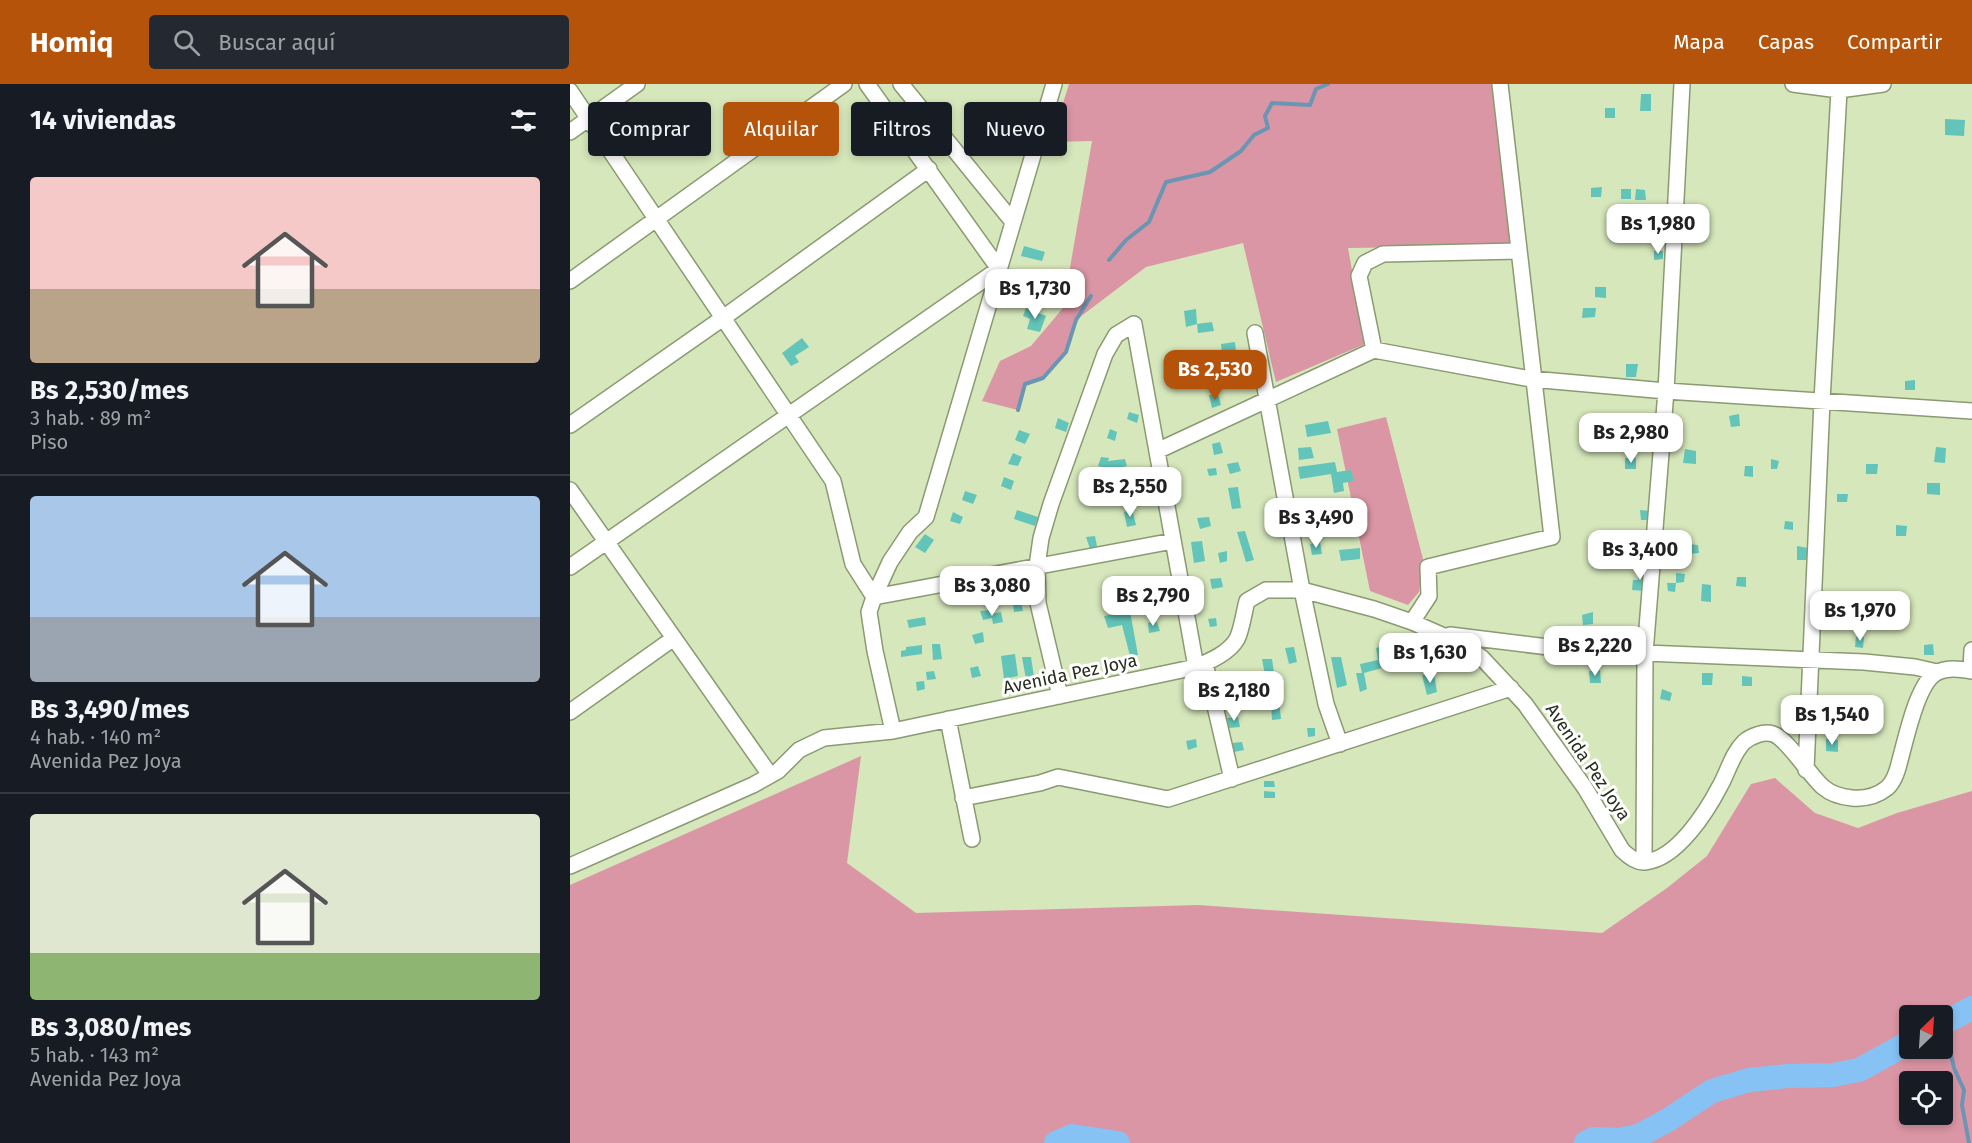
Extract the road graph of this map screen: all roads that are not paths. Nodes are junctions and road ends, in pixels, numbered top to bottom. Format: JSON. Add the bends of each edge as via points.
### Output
{"nodes":[{"id":1,"x":638,"y":84,"type":"edge"},
{"id":2,"x":844,"y":84,"type":"edge"},
{"id":3,"x":867,"y":84,"type":"edge"},
{"id":4,"x":901,"y":84,"type":"edge"},
{"id":5,"x":1054,"y":84,"type":"edge"},
{"id":6,"x":1500,"y":84,"type":"edge"},
{"id":7,"x":1682,"y":84,"type":"edge"},
{"id":8,"x":1793,"y":84,"type":"edge"},
{"id":9,"x":1883,"y":84,"type":"edge"},
{"id":10,"x":1839,"y":90,"type":"junction"},
{"id":11,"x":570,"y":91,"type":"edge"},
{"id":12,"x":612,"y":102,"type":"edge"},
{"id":13,"x":588,"y":119,"type":"joint"},
{"id":14,"x":570,"y":132,"type":"edge"},
{"id":15,"x":613,"y":156,"type":"edge"},
{"id":16,"x":929,"y":169,"type":"junction"},
{"id":17,"x":656,"y":219,"type":"junction"},
{"id":18,"x":1013,"y":222,"type":"junction"},
{"id":19,"x":1519,"y":251,"type":"junction"},
{"id":20,"x":999,"y":269,"type":"junction"},
{"id":21,"x":570,"y":281,"type":"edge"},
{"id":22,"x":723,"y":318,"type":"junction"},
{"id":23,"x":1255,"y":333,"type":"dead end"},
{"id":24,"x":1374,"y":351,"type":"junction"},
{"id":25,"x":1534,"y":380,"type":"junction"},
{"id":26,"x":1666,"y":391,"type":"junction"},
{"id":27,"x":1267,"y":400,"type":"junction"},
{"id":28,"x":1821,"y":401,"type":"junction"},
{"id":29,"x":1972,"y":411,"type":"edge"},
{"id":30,"x":789,"y":416,"type":"junction"},
{"id":31,"x":570,"y":425,"type":"edge"},
{"id":32,"x":1157,"y":451,"type":"junction"},
{"id":33,"x":572,"y":497,"type":"edge"},
{"id":34,"x":1173,"y":541,"type":"junction"},
{"id":35,"x":606,"y":542,"type":"junction"},
{"id":36,"x":1037,"y":566,"type":"junction"},
{"id":37,"x":570,"y":567,"type":"edge"},
{"id":38,"x":1302,"y":590,"type":"junction"},
{"id":39,"x":873,"y":597,"type":"junction"},
{"id":40,"x":1412,"y":622,"type":"junction"},
{"id":41,"x":1440,"y":633,"type":"junction"},
{"id":42,"x":674,"y":638,"type":"junction"},
{"id":43,"x":1972,"y":650,"type":"edge"},
{"id":44,"x":1645,"y":653,"type":"junction"},
{"id":45,"x":1810,"y":661,"type":"junction"},
{"id":46,"x":1200,"y":665,"type":"junction"},
{"id":47,"x":1971,"y":670,"type":"edge"},
{"id":48,"x":1937,"y":672,"type":"junction"},
{"id":49,"x":1511,"y":688,"type":"junction"},
{"id":50,"x":1060,"y":696,"type":"junction"},
{"id":51,"x":570,"y":712,"type":"edge"},
{"id":52,"x":948,"y":719,"type":"junction"},
{"id":53,"x":893,"y":731,"type":"junction"},
{"id":54,"x":1340,"y":744,"type":"junction"},
{"id":55,"x":1806,"y":770,"type":"junction"},
{"id":56,"x":770,"y":776,"type":"junction"},
{"id":57,"x":1232,"y":779,"type":"junction"},
{"id":58,"x":963,"y":798,"type":"junction"},
{"id":59,"x":972,"y":839,"type":"dead end"},
{"id":60,"x":1644,"y":862,"type":"junction"},
{"id":61,"x":570,"y":866,"type":"edge"}],
"edges":[{"from":1,"to":12,"type":"street"},
{"from":2,"to":17,"type":"street"},
{"from":3,"to":16,"type":"street"},
{"from":4,"to":18,"type":"street"},
{"from":5,"to":18,"type":"street"},
{"from":6,"to":19,"type":"street"},
{"from":7,"to":26,"type":"street"},
{"from":8,"to":10,"type":"street"},
{"from":9,"to":10,"type":"street"},
{"from":10,"to":28,"type":"street"},
{"from":11,"to":13,"type":"street"},
{"from":13,"to":14,"type":"street"},
{"from":15,"to":17,"type":"street"},
{"from":16,"to":20,"type":"street"},
{"from":16,"to":22,"type":"street"},
{"from":17,"to":21,"type":"street"},
{"from":17,"to":22,"type":"street"},
{"from":18,"to":20,"type":"street"},
{"from":19,"to":24,"type":"street","via":[[1383,254],[1365,263],[1359,276]]},
{"from":19,"to":25,"type":"street"},
{"from":20,"to":30,"type":"street"},
{"from":20,"to":39,"type":"street","via":[[926,517],[910,532],[890,562]]},
{"from":22,"to":30,"type":"street"},
{"from":22,"to":31,"type":"street"},
{"from":23,"to":27,"type":"street"},
{"from":24,"to":25,"type":"street"},
{"from":24,"to":27,"type":"street"},
{"from":25,"to":26,"type":"street"},
{"from":25,"to":40,"type":"street","via":[[1552,537],[1428,567],[1429,596]]},
{"from":26,"to":28,"type":"street"},
{"from":26,"to":44,"type":"street"},
{"from":27,"to":32,"type":"street"},
{"from":27,"to":38,"type":"street"},
{"from":28,"to":29,"type":"street"},
{"from":28,"to":45,"type":"street"},
{"from":30,"to":35,"type":"street"},
{"from":30,"to":39,"type":"street","via":[[833,481],[853,564]]},
{"from":32,"to":34,"type":"street"},
{"from":32,"to":36,"type":"street","via":[[1134,324],[1116,335],[1105,354],[1051,504]]},
{"from":33,"to":35,"type":"street"},
{"from":34,"to":36,"type":"street"},
{"from":34,"to":46,"type":"street"},
{"from":35,"to":37,"type":"street"},
{"from":35,"to":42,"type":"street"},
{"from":36,"to":39,"type":"street"},
{"from":36,"to":50,"type":"street","via":[[1038,603]]},
{"from":38,"to":40,"type":"street","name":"Avenida Pez Joya"},
{"from":38,"to":46,"type":"street","name":"Avenida Pez Joya","via":[[1266,590],[1247,601],[1236,640],[1217,658]]},
{"from":38,"to":54,"type":"street","via":[[1326,704]]},
{"from":39,"to":53,"type":"street","via":[[869,612]]},
{"from":40,"to":41,"type":"street","name":"Avenida Pez Joya"},
{"from":41,"to":44,"type":"street","via":[[1597,653]]},
{"from":41,"to":49,"type":"street","name":"Avenida Pez Joya","via":[[1482,658]]},
{"from":42,"to":51,"type":"street"},
{"from":42,"to":56,"type":"street"},
{"from":43,"to":47,"type":"street"},
{"from":44,"to":45,"type":"street"},
{"from":44,"to":60,"type":"street"},
{"from":45,"to":48,"type":"street","via":[[1864,662]]},
{"from":45,"to":55,"type":"street"},
{"from":46,"to":50,"type":"street","name":"Avenida Pez Joya"},
{"from":46,"to":57,"type":"street"},
{"from":47,"to":48,"type":"street"},
{"from":48,"to":55,"type":"street","via":[[1917,701],[1897,771],[1888,787],[1873,796],[1840,797],[1825,789]]},
{"from":49,"to":54,"type":"street"},
{"from":49,"to":60,"type":"street","name":"Avenida Pez Joya","via":[[1585,788],[1622,850],[1630,858]]},
{"from":50,"to":52,"type":"street","name":"Avenida Pez Joya"},
{"from":52,"to":53,"type":"street","name":"Avenida Pez Joya"},
{"from":52,"to":58,"type":"street"},
{"from":53,"to":56,"type":"street","name":"Avenida Pez Joya","via":[[824,738],[799,750]]},
{"from":54,"to":57,"type":"street"},
{"from":55,"to":60,"type":"street","via":[[1773,734],[1760,733],[1744,742],[1706,812],[1688,834],[1671,850]]},
{"from":56,"to":61,"type":"street","name":"Avenida Pez Joya"},
{"from":57,"to":58,"type":"street","via":[[1168,800],[1058,777]]},
{"from":58,"to":59,"type":"street"}]}
